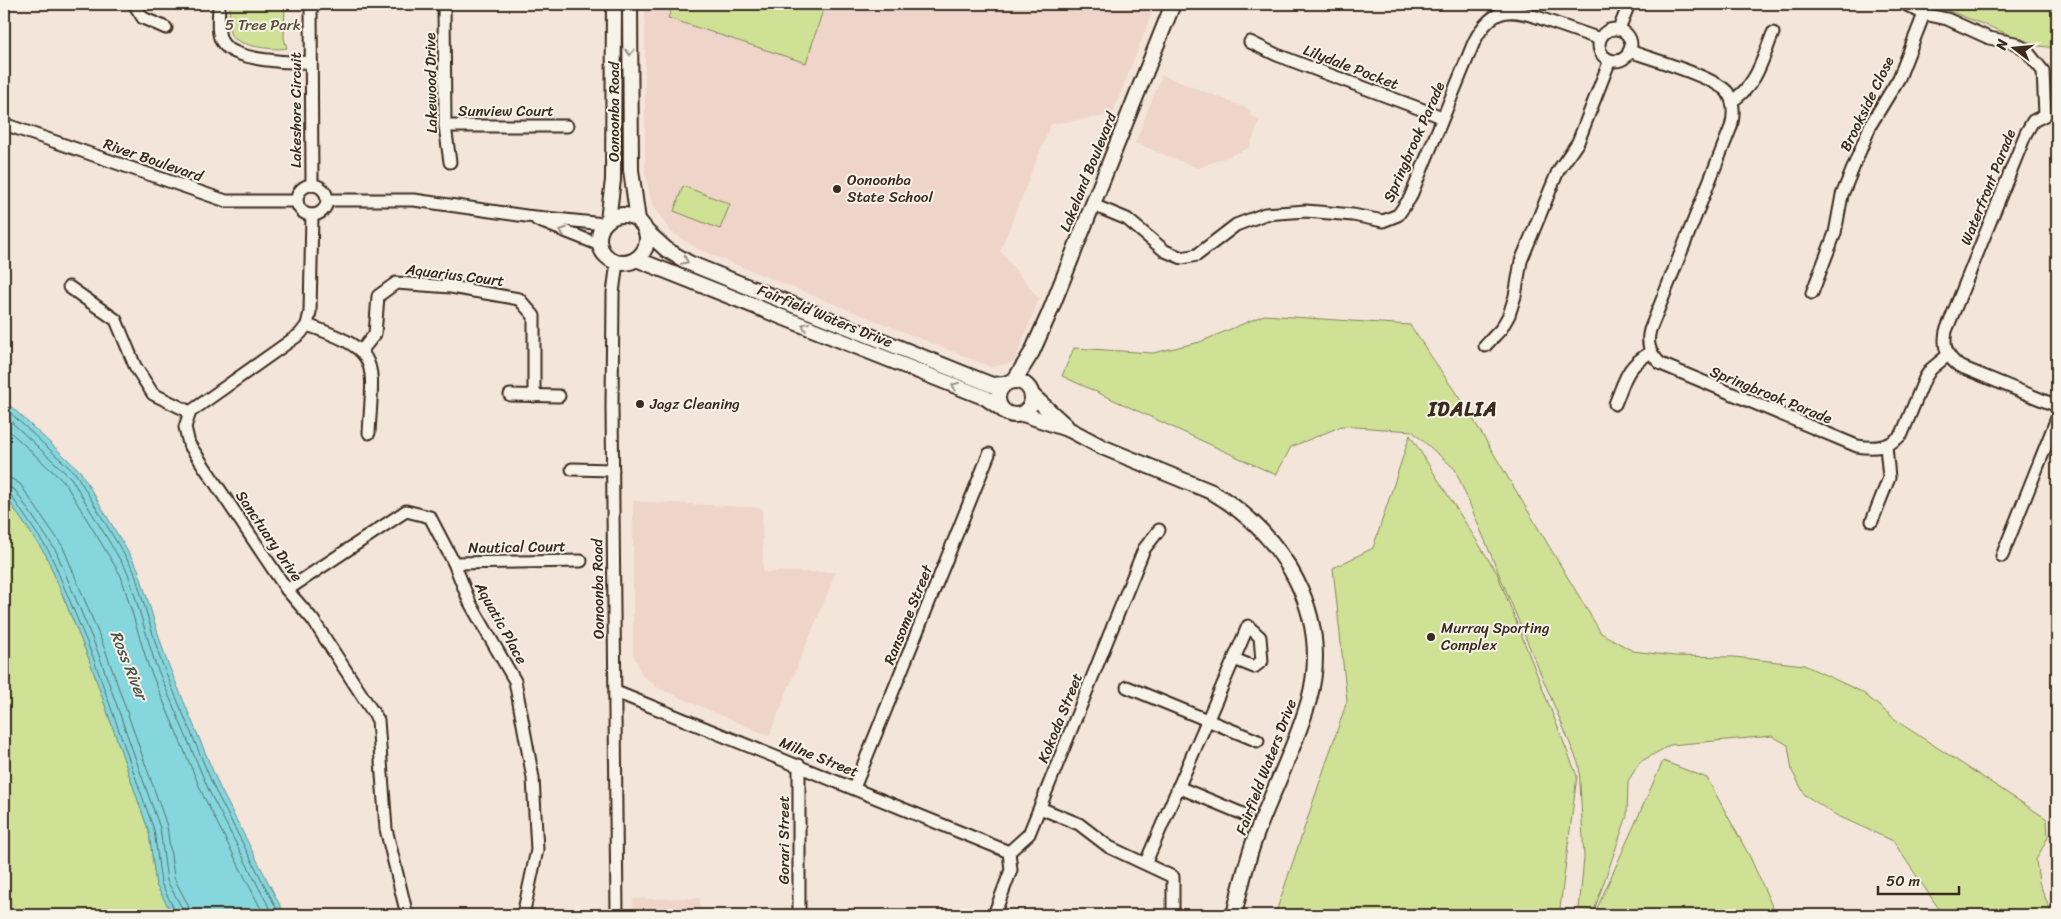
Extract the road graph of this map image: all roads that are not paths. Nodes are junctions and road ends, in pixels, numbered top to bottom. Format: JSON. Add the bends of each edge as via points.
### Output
{"nodes":[{"id":1,"x":134,"y":4,"type":"edge"},
{"id":2,"x":219,"y":4,"type":"edge"},
{"id":3,"x":311,"y":4,"type":"edge"},
{"id":4,"x":444,"y":4,"type":"edge"},
{"id":5,"x":614,"y":4,"type":"edge"},
{"id":6,"x":630,"y":4,"type":"edge"},
{"id":7,"x":1174,"y":4,"type":"edge"},
{"id":8,"x":1629,"y":4,"type":"edge"},
{"id":9,"x":1905,"y":4,"type":"edge"},
{"id":10,"x":1495,"y":9,"type":"edge"},
{"id":11,"x":1924,"y":14,"type":"junction"},
{"id":12,"x":166,"y":28,"type":"dead end"},
{"id":13,"x":1618,"y":30,"type":"junction"},
{"id":14,"x":1773,"y":33,"type":"dead end"},
{"id":15,"x":1600,"y":40,"type":"junction"},
{"id":16,"x":1250,"y":42,"type":"dead end"},
{"id":17,"x":1629,"y":51,"type":"junction"},
{"id":18,"x":1610,"y":60,"type":"junction"},
{"id":19,"x":311,"y":62,"type":"junction"},
{"id":20,"x":1732,"y":101,"type":"junction"},
{"id":21,"x":2045,"y":115,"type":"junction"},
{"id":22,"x":2057,"y":116,"type":"edge"},
{"id":23,"x":1442,"y":117,"type":"junction"},
{"id":24,"x":4,"y":124,"type":"edge"},
{"id":25,"x":446,"y":126,"type":"junction"},
{"id":26,"x":567,"y":126,"type":"dead end"},
{"id":27,"x":450,"y":162,"type":"dead end"},
{"id":28,"x":312,"y":185,"type":"junction"},
{"id":29,"x":327,"y":200,"type":"junction"},
{"id":30,"x":297,"y":201,"type":"junction"},
{"id":31,"x":1093,"y":205,"type":"junction"},
{"id":32,"x":312,"y":215,"type":"junction"},
{"id":33,"x":526,"y":216,"type":"junction"},
{"id":34,"x":638,"y":220,"type":"junction"},
{"id":35,"x":606,"y":222,"type":"junction"},
{"id":36,"x":646,"y":232,"type":"junction"},
{"id":37,"x":600,"y":245,"type":"junction"},
{"id":38,"x":636,"y":259,"type":"junction"},
{"id":39,"x":617,"y":262,"type":"junction"},
{"id":40,"x":69,"y":287,"type":"dead end"},
{"id":41,"x":1812,"y":293,"type":"dead end"},
{"id":42,"x":307,"y":325,"type":"junction"},
{"id":43,"x":1485,"y":346,"type":"dead end"},
{"id":44,"x":362,"y":350,"type":"junction"},
{"id":45,"x":1032,"y":352,"type":"junction"},
{"id":46,"x":1651,"y":352,"type":"junction"},
{"id":47,"x":1948,"y":355,"type":"junction"},
{"id":48,"x":1009,"y":382,"type":"junction"},
{"id":49,"x":1030,"y":391,"type":"junction"},
{"id":50,"x":510,"y":395,"type":"dead end"},
{"id":51,"x":534,"y":396,"type":"junction"},
{"id":52,"x":559,"y":396,"type":"dead end"},
{"id":53,"x":1615,"y":404,"type":"dead end"},
{"id":54,"x":2057,"y":406,"type":"edge"},
{"id":55,"x":999,"y":407,"type":"junction"},
{"id":56,"x":190,"y":412,"type":"junction"},
{"id":57,"x":1023,"y":414,"type":"junction"},
{"id":58,"x":2057,"y":418,"type":"edge"},
{"id":59,"x":1070,"y":430,"type":"junction"},
{"id":60,"x":369,"y":434,"type":"dead end"},
{"id":61,"x":1886,"y":446,"type":"junction"},
{"id":62,"x":990,"y":454,"type":"dead end"},
{"id":63,"x":572,"y":469,"type":"dead end"},
{"id":64,"x":613,"y":470,"type":"junction"},
{"id":65,"x":1872,"y":521,"type":"dead end"},
{"id":66,"x":1159,"y":530,"type":"dead end"},
{"id":67,"x":2002,"y":556,"type":"dead end"},
{"id":68,"x":581,"y":561,"type":"dead end"},
{"id":69,"x":454,"y":564,"type":"junction"},
{"id":70,"x":287,"y":590,"type":"junction"},
{"id":71,"x":1234,"y":659,"type":"dead end"},
{"id":72,"x":1127,"y":686,"type":"dead end"},
{"id":73,"x":616,"y":692,"type":"junction"},
{"id":74,"x":1207,"y":720,"type":"junction"},
{"id":75,"x":1258,"y":741,"type":"dead end"},
{"id":76,"x":799,"y":765,"type":"junction"},
{"id":77,"x":1178,"y":787,"type":"junction"},
{"id":78,"x":854,"y":788,"type":"junction"},
{"id":79,"x":1040,"y":808,"type":"junction"},
{"id":80,"x":1243,"y":814,"type":"dead end"},
{"id":81,"x":1008,"y":852,"type":"junction"},
{"id":82,"x":1146,"y":862,"type":"junction"},
{"id":83,"x":407,"y":915,"type":"edge"},
{"id":84,"x":523,"y":915,"type":"edge"},
{"id":85,"x":617,"y":915,"type":"edge"},
{"id":86,"x":799,"y":915,"type":"edge"},
{"id":87,"x":994,"y":915,"type":"edge"},
{"id":88,"x":1173,"y":915,"type":"edge"},
{"id":89,"x":1234,"y":915,"type":"edge"}],
"edges":[{"from":1,"to":12,"type":"street","via":[[143,18]]},
{"from":2,"to":19,"type":"street","via":[[219,36],[225,46],[260,60]]},
{"from":3,"to":19,"type":"street","name":"Lakeshore Circuit"},
{"from":4,"to":25,"type":"street","name":"Lakewood Drive"},
{"from":5,"to":35,"type":"street","name":"Oonoonba Road","via":[[613,180]]},
{"from":6,"to":34,"type":"street","name":"Oonoonba Road","one_way":true,"via":[[630,170]]},
{"from":7,"to":31,"type":"street","name":"Lakeland Boulevard"},
{"from":8,"to":13,"type":"street"},
{"from":9,"to":11,"type":"street"},
{"from":10,"to":15,"type":"street","name":"Springbrook Parade","via":[[1523,11]]},
{"from":10,"to":23,"type":"street","name":"Springbrook Parade","via":[[1480,29]]},
{"from":11,"to":21,"type":"street","via":[[1947,19],[1989,38],[2016,43],[2026,50],[2042,71]]},
{"from":11,"to":41,"type":"street","name":"Brookside Close","via":[[1899,78],[1874,118],[1842,195],[1835,233]]},
{"from":13,"to":15,"type":"street","via":[[1609,30]]},
{"from":13,"to":17,"type":"street","via":[[1627,35]]},
{"from":14,"to":20,"type":"street","via":[[1753,82]]},
{"from":15,"to":18,"type":"street","via":[[1600,50]]},
{"from":16,"to":23,"type":"street","name":"Lilydale Pocket"},
{"from":17,"to":18,"type":"street","via":[[1619,60]]},
{"from":17,"to":20,"type":"street","via":[[1712,81],[1728,93]]},
{"from":18,"to":43,"type":"street","via":[[1578,142],[1558,171],[1524,252],[1509,315]]},
{"from":19,"to":28,"type":"street","name":"Lakeshore Circuit"},
{"from":20,"to":46,"type":"street","via":[[1734,118],[1731,127],[1650,330]]},
{"from":21,"to":22,"type":"street"},
{"from":21,"to":47,"type":"street","name":"Waterfront Parade","via":[[2033,121],[2026,133],[1946,331],[1944,347]]},
{"from":23,"to":31,"type":"street","name":"Springbrook Parade","via":[[1405,208],[1390,220],[1306,211],[1265,214],[1236,225],[1197,255],[1182,258],[1165,251],[1126,219]]},
{"from":24,"to":30,"type":"street","name":"River Boulevard","via":[[226,201]]},
{"from":25,"to":26,"type":"street","name":"Sunview Court"},
{"from":25,"to":27,"type":"street","name":"Lakewood Drive"},
{"from":28,"to":29,"type":"street","via":[[324,191]]},
{"from":28,"to":30,"type":"street","via":[[300,192]]},
{"from":29,"to":32,"type":"street","via":[[324,209]]},
{"from":29,"to":33,"type":"street","via":[[414,200]]},
{"from":30,"to":32,"type":"street","via":[[304,212]]},
{"from":31,"to":45,"type":"street","name":"Lakeland Boulevard"},
{"from":32,"to":42,"type":"street"},
{"from":33,"to":35,"type":"street"},
{"from":37,"to":33,"type":"street","one_way":true},
{"from":34,"to":35,"type":"street","via":[[623,215]]},
{"from":34,"to":36,"type":"street"},
{"from":35,"to":37,"type":"street"},
{"from":36,"to":38,"type":"street","via":[[646,247]]},
{"from":36,"to":48,"type":"street","name":"Fairfield Waters Drive","one_way":true,"via":[[688,263],[992,385]]},
{"from":37,"to":39,"type":"street","via":[[604,253]]},
{"from":38,"to":39,"type":"street"},
{"from":55,"to":38,"type":"street","name":"Fairfield Waters Drive","one_way":true,"via":[[986,398]]},
{"from":39,"to":64,"type":"street","name":"Oonoonba Road","via":[[613,293]]},
{"from":40,"to":56,"type":"street","via":[[116,320],[135,366],[152,394]]},
{"from":42,"to":44,"type":"street","via":[[338,336]]},
{"from":42,"to":56,"type":"street","via":[[300,334]]},
{"from":44,"to":51,"type":"street","name":"Aquarius Court","via":[[375,334],[378,296],[396,283],[450,287],[519,299],[534,316]]},
{"from":44,"to":60,"type":"street","via":[[372,370]]},
{"from":45,"to":48,"type":"street","name":"Lakeland Boulevard"},
{"from":45,"to":49,"type":"street","name":"Lakeland Boulevard"},
{"from":46,"to":53,"type":"street","via":[[1634,363]]},
{"from":46,"to":61,"type":"street","name":"Springbrook Parade","via":[[1668,369],[1856,446]]},
{"from":47,"to":54,"type":"street","via":[[1959,366]]},
{"from":47,"to":61,"type":"street","via":[[1931,369],[1902,434]]},
{"from":48,"to":49,"type":"street","via":[[1019,381]]},
{"from":48,"to":55,"type":"street","via":[[997,397]]},
{"from":49,"to":57,"type":"street","via":[[1030,406]]},
{"from":49,"to":59,"type":"street","name":"Fairfield Waters Drive"},
{"from":50,"to":51,"type":"street"},
{"from":51,"to":52,"type":"street"},
{"from":55,"to":57,"type":"street","via":[[1007,414]]},
{"from":56,"to":70,"type":"street","name":"Sanctuary Drive","via":[[185,427],[188,444]]},
{"from":57,"to":59,"type":"street","name":"Fairfield Waters Drive"},
{"from":58,"to":67,"type":"street"},
{"from":59,"to":89,"type":"street","name":"Fairfield Waters Drive","via":[[1102,447],[1212,492],[1246,515],[1283,556],[1304,601],[1314,651],[1309,699],[1256,836]]},
{"from":61,"to":65,"type":"street","via":[[1889,478]]},
{"from":62,"to":78,"type":"street","name":"Ransome Street"},
{"from":63,"to":64,"type":"street"},
{"from":64,"to":73,"type":"street","name":"Oonoonba Road"},
{"from":66,"to":79,"type":"street","name":"Kokoda Street","via":[[1144,549]]},
{"from":68,"to":69,"type":"street","name":"Nautical Court"},
{"from":69,"to":70,"type":"street","name":"Aquatic Place","via":[[430,517],[406,511]]},
{"from":69,"to":84,"type":"street","name":"Aquatic Place","via":[[470,604],[515,681],[533,778],[537,850]]},
{"from":70,"to":83,"type":"street","name":"Sanctuary Drive","via":[[313,620],[378,720],[386,829]]},
{"from":71,"to":74,"type":"street"},
{"from":72,"to":74,"type":"street"},
{"from":73,"to":76,"type":"street","name":"Milne Street"},
{"from":73,"to":85,"type":"street","name":"Oonoonba Road"},
{"from":74,"to":75,"type":"street"},
{"from":74,"to":77,"type":"street"},
{"from":76,"to":78,"type":"street","name":"Milne Street"},
{"from":76,"to":86,"type":"street","name":"Gorari Street"},
{"from":77,"to":80,"type":"street"},
{"from":77,"to":82,"type":"street"},
{"from":78,"to":81,"type":"street","name":"Milne Street"},
{"from":79,"to":81,"type":"street","name":"Kokoda Street","via":[[1026,839]]},
{"from":79,"to":82,"type":"street","via":[[1079,824],[1109,847]]},
{"from":81,"to":87,"type":"street","via":[[1011,870]]},
{"from":82,"to":88,"type":"street","via":[[1173,876]]}]}
